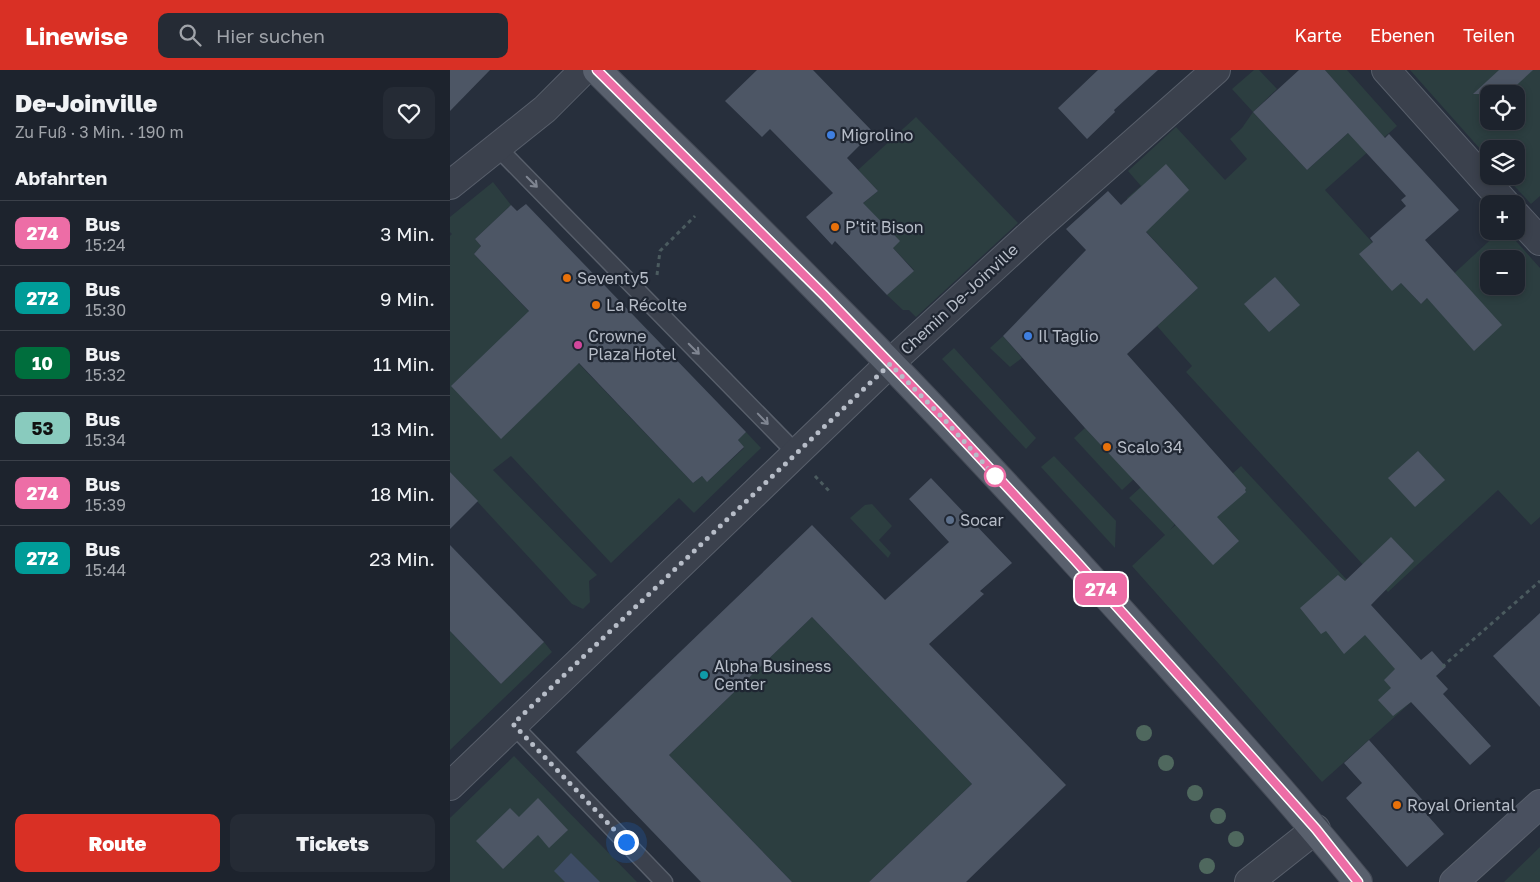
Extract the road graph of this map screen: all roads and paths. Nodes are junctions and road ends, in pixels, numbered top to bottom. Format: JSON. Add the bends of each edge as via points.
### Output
{"nodes":[{"id":1,"x":584,"y":70,"type":"edge"},
{"id":2,"x":597,"y":70,"type":"edge"},
{"id":3,"x":1216,"y":70,"type":"edge"},
{"id":4,"x":1386,"y":70,"type":"edge"},
{"id":5,"x":498,"y":147,"type":"junction"},
{"id":6,"x":450,"y":185,"type":"edge"},
{"id":7,"x":1498,"y":195,"type":"edge"},
{"id":8,"x":695,"y":216,"type":"dead end"},
{"id":9,"x":1525,"y":225,"type":"edge"},
{"id":10,"x":1540,"y":241,"type":"edge"},
{"id":11,"x":657,"y":276,"type":"dead end"},
{"id":12,"x":890,"y":364,"type":"junction"},
{"id":13,"x":796,"y":453,"type":"junction"},
{"id":14,"x":813,"y":474,"type":"dead end"},
{"id":15,"x":830,"y":492,"type":"dead end"},
{"id":16,"x":1540,"y":581,"type":"edge"},
{"id":17,"x":1442,"y":667,"type":"dead end"},
{"id":18,"x":513,"y":724,"type":"junction"},
{"id":19,"x":450,"y":786,"type":"edge"},
{"id":20,"x":1540,"y":804,"type":"edge"},
{"id":21,"x":1316,"y":829,"type":"junction"},
{"id":22,"x":664,"y":882,"type":"edge"},
{"id":23,"x":1249,"y":882,"type":"edge"},
{"id":24,"x":1358,"y":882,"type":"edge"},
{"id":25,"x":1454,"y":882,"type":"edge"}],
"edges":[{"from":1,"to":5,"type":"street","via":[[545,109]]},
{"from":2,"to":12,"type":"main road"},
{"from":3,"to":12,"type":"street","name":"Chemin De-Joinville","via":[[1037,228]]},
{"from":4,"to":7,"type":"street"},
{"from":5,"to":6,"type":"street"},
{"from":5,"to":13,"type":"lane","one_way":true},
{"from":8,"to":11,"type":"path","via":[[660,251]]},
{"from":9,"to":10,"type":"street"},
{"from":12,"to":13,"type":"street","name":"Chemin De-Joinville"},
{"from":12,"to":21,"type":"main road","via":[[1074,559]]},
{"from":13,"to":18,"type":"street","name":"Chemin De-Joinville"},
{"from":14,"to":15,"type":"path"},
{"from":16,"to":17,"type":"path"},
{"from":18,"to":19,"type":"street","name":"Chemin De-Joinville"},
{"from":18,"to":22,"type":"lane"},
{"from":20,"to":25,"type":"street"},
{"from":21,"to":23,"type":"street"},
{"from":21,"to":24,"type":"main road"}]}
